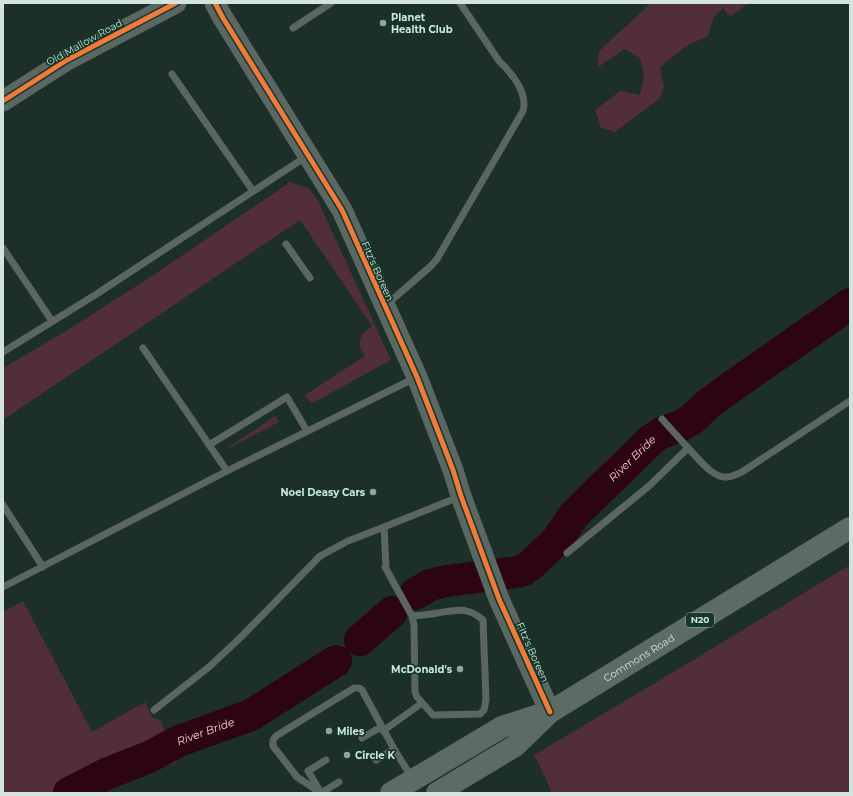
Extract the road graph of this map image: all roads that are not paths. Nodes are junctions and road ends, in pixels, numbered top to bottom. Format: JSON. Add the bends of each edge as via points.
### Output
{"nodes":[{"id":1,"x":176,"y":3,"type":"edge"},
{"id":2,"x":215,"y":3,"type":"edge"},
{"id":3,"x":331,"y":3,"type":"edge"},
{"id":4,"x":460,"y":3,"type":"edge"},
{"id":5,"x":293,"y":28,"type":"dead end"},
{"id":6,"x":172,"y":74,"type":"dead end"},
{"id":7,"x":3,"y":101,"type":"edge"},
{"id":8,"x":308,"y":156,"type":"junction"},
{"id":9,"x":253,"y":192,"type":"junction"},
{"id":10,"x":286,"y":244,"type":"dead end"},
{"id":11,"x":3,"y":248,"type":"edge"},
{"id":12,"x":310,"y":278,"type":"dead end"},
{"id":13,"x":384,"y":306,"type":"junction"},
{"id":14,"x":52,"y":321,"type":"junction"},
{"id":15,"x":143,"y":348,"type":"dead end"},
{"id":16,"x":3,"y":352,"type":"edge"},
{"id":17,"x":417,"y":377,"type":"junction"},
{"id":18,"x":850,"y":401,"type":"edge"},
{"id":19,"x":662,"y":419,"type":"dead end"},
{"id":20,"x":307,"y":431,"type":"junction"},
{"id":21,"x":209,"y":445,"type":"junction"},
{"id":22,"x":688,"y":448,"type":"junction"},
{"id":23,"x":227,"y":471,"type":"junction"},
{"id":24,"x":461,"y":496,"type":"junction"},
{"id":25,"x":3,"y":505,"type":"edge"},
{"id":26,"x":384,"y":527,"type":"junction"},
{"id":27,"x":850,"y":528,"type":"edge"},
{"id":28,"x":567,"y":553,"type":"dead end"},
{"id":29,"x":43,"y":567,"type":"junction"},
{"id":30,"x":3,"y":587,"type":"edge"},
{"id":31,"x":412,"y":616,"type":"junction"},
{"id":32,"x":422,"y":703,"type":"junction"},
{"id":33,"x":154,"y":710,"type":"dead end"},
{"id":34,"x":550,"y":712,"type":"junction"},
{"id":35,"x":382,"y":729,"type":"junction"},
{"id":36,"x":362,"y":738,"type":"dead end"},
{"id":37,"x":394,"y":749,"type":"junction"},
{"id":38,"x":326,"y":760,"type":"dead end"},
{"id":39,"x":376,"y":760,"type":"dead end"},
{"id":40,"x":413,"y":780,"type":"junction"},
{"id":41,"x":339,"y":782,"type":"dead end"},
{"id":42,"x":321,"y":793,"type":"edge"},
{"id":43,"x":391,"y":793,"type":"edge"},
{"id":44,"x":437,"y":793,"type":"edge"}],
"edges":[{"from":1,"to":7,"type":"street","name":"Old Mallow Road","via":[[67,60]]},
{"from":2,"to":8,"type":"street","name":"Fitz's Boreen"},
{"from":3,"to":5,"type":"lane"},
{"from":4,"to":13,"type":"lane","via":[[522,92],[523,111],[437,259]]},
{"from":6,"to":9,"type":"lane"},
{"from":8,"to":9,"type":"lane"},
{"from":8,"to":13,"type":"street","name":"Fitz's Boreen","via":[[342,210]]},
{"from":9,"to":14,"type":"lane"},
{"from":10,"to":12,"type":"lane"},
{"from":11,"to":14,"type":"lane"},
{"from":13,"to":17,"type":"street","name":"Fitz's Boreen"},
{"from":14,"to":16,"type":"lane"},
{"from":15,"to":21,"type":"lane"},
{"from":17,"to":20,"type":"lane"},
{"from":17,"to":24,"type":"street","name":"Fitz's Boreen"},
{"from":18,"to":22,"type":"lane","via":[[742,472],[728,478],[719,477]]},
{"from":19,"to":22,"type":"lane"},
{"from":20,"to":21,"type":"lane","via":[[286,396]]},
{"from":20,"to":23,"type":"lane"},
{"from":21,"to":23,"type":"lane"},
{"from":22,"to":28,"type":"lane","via":[[649,486]]},
{"from":23,"to":29,"type":"lane"},
{"from":24,"to":26,"type":"lane"},
{"from":24,"to":34,"type":"street","name":"Fitz's Boreen","via":[[499,599]]},
{"from":25,"to":29,"type":"lane"},
{"from":26,"to":31,"type":"lane","via":[[385,567]]},
{"from":26,"to":33,"type":"lane","via":[[320,556],[209,667]]},
{"from":27,"to":34,"type":"highway","name":"Commons Road","number":"N20"},
{"from":29,"to":30,"type":"lane"},
{"from":31,"to":32,"type":"lane","via":[[415,633],[415,692]]},
{"from":31,"to":32,"type":"lane","via":[[467,610],[483,620],[486,700],[482,712],[475,715],[433,715]]},
{"from":32,"to":35,"type":"lane"},
{"from":34,"to":40,"type":"highway","name":"Commons Road","number":"N20","via":[[502,727]]},
{"from":34,"to":44,"type":"highway","name":"Commons Road","number":"N20","via":[[515,746]]},
{"from":35,"to":36,"type":"lane"},
{"from":35,"to":37,"type":"lane"},
{"from":35,"to":42,"type":"lane","via":[[362,690],[354,688],[276,736],[273,740],[274,746],[297,776]]},
{"from":37,"to":39,"type":"lane"},
{"from":37,"to":40,"type":"lane"},
{"from":38,"to":42,"type":"lane","via":[[308,771]]},
{"from":40,"to":43,"type":"highway","name":"Commons Road","number":"N20"},
{"from":41,"to":42,"type":"lane"}]}
